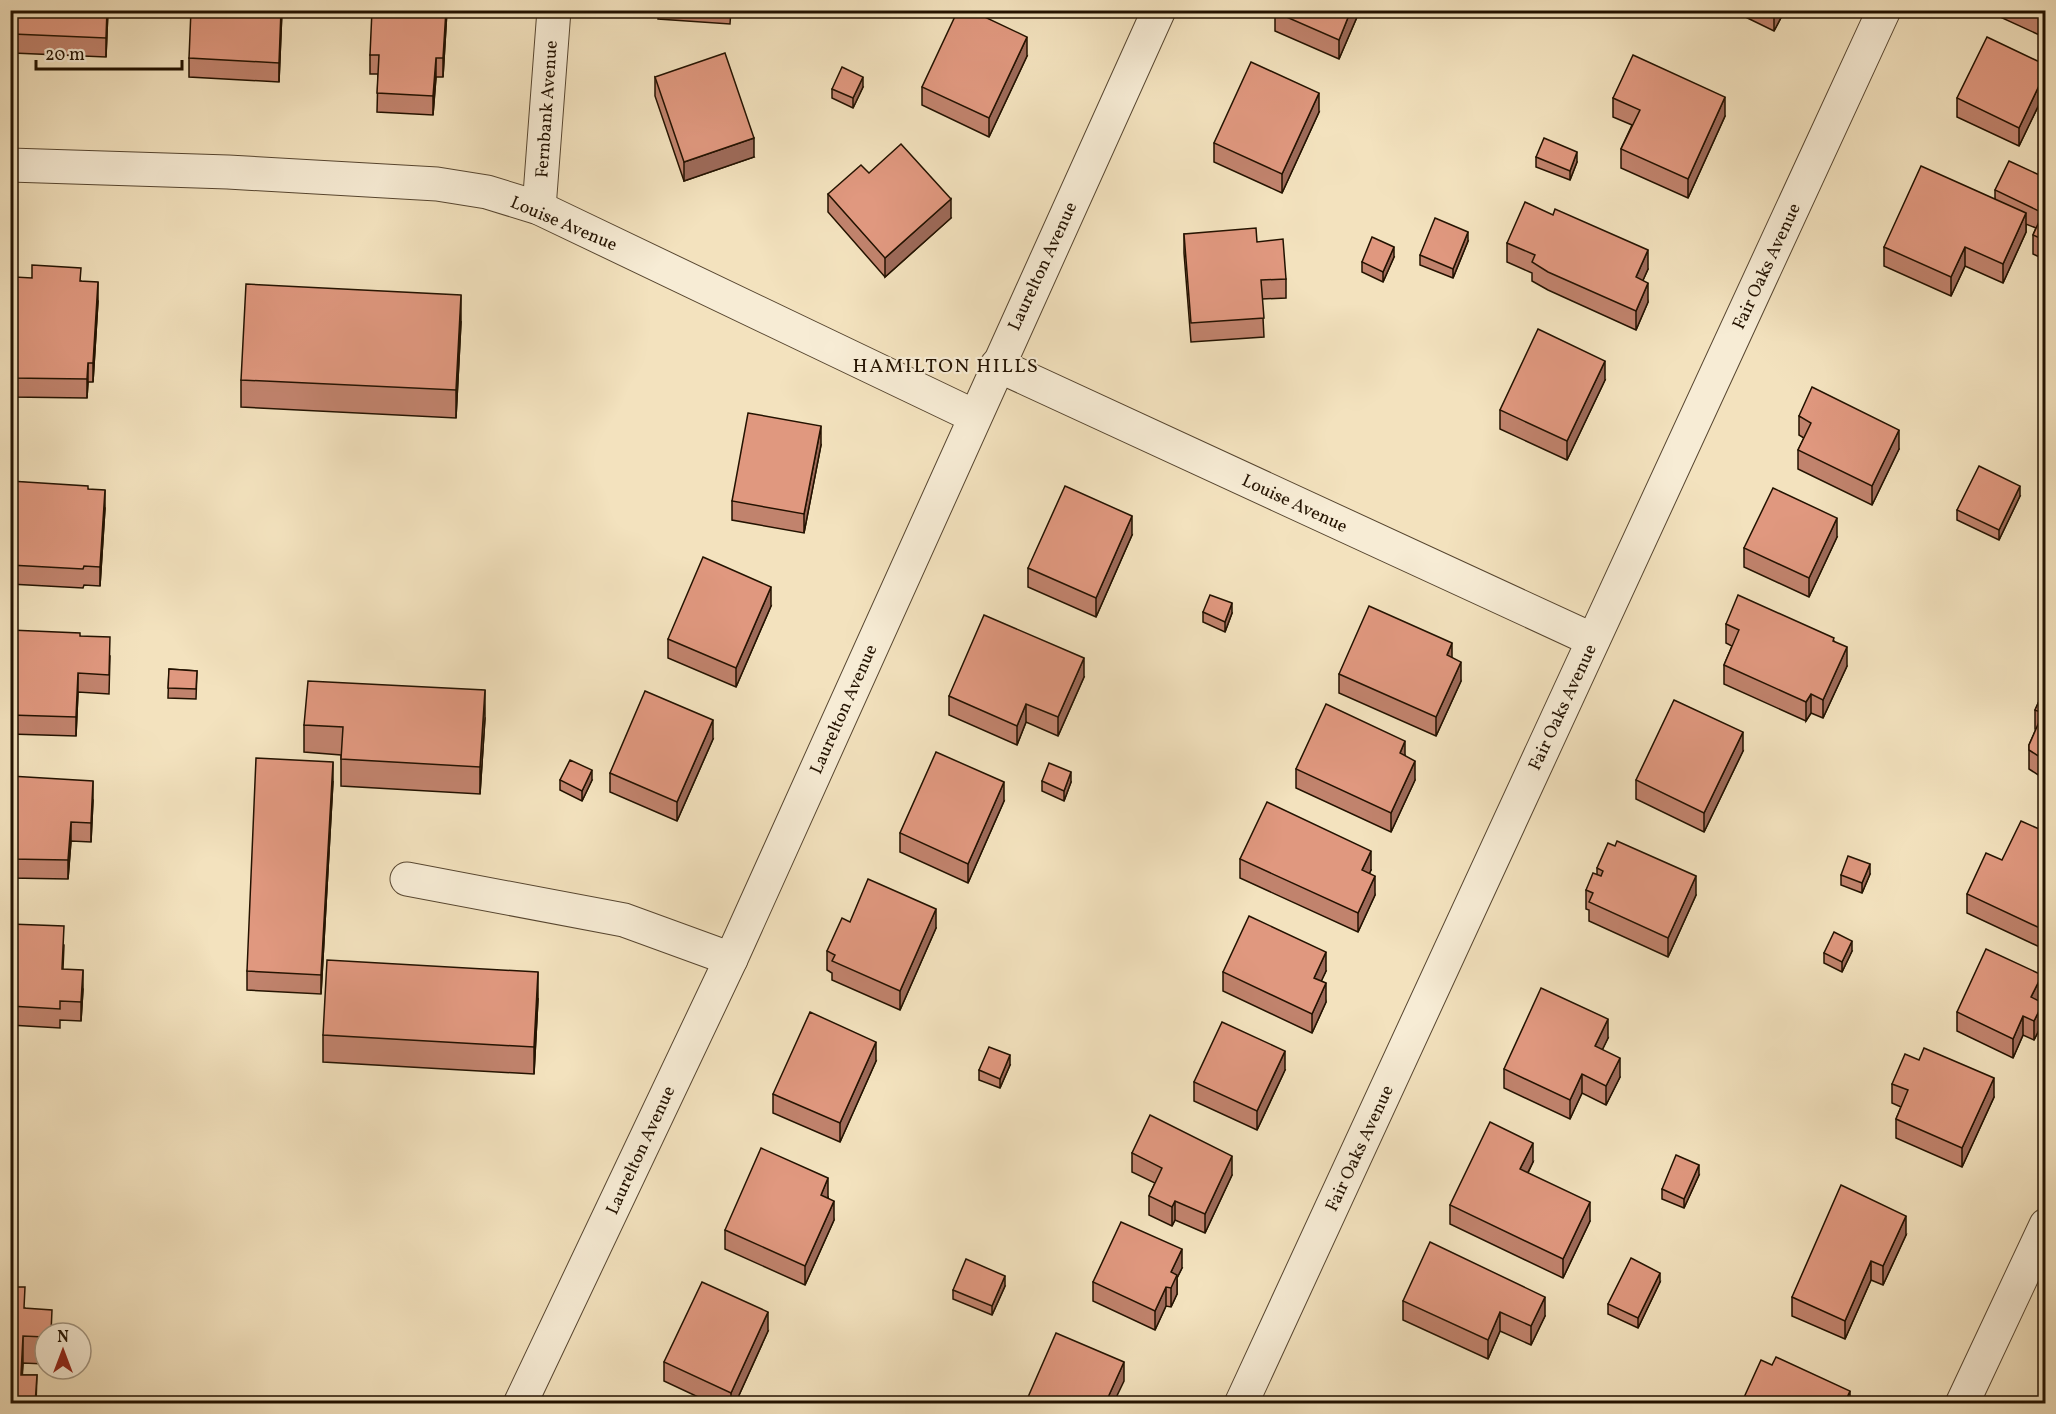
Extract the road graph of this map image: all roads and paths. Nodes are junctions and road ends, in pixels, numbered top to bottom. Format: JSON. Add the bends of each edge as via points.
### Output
{"nodes":[{"id":1,"x":554,"y":10,"type":"edge"},
{"id":2,"x":1159,"y":10,"type":"edge"},
{"id":3,"x":1884,"y":10,"type":"edge"},
{"id":4,"x":10,"y":165,"type":"edge"},
{"id":5,"x":539,"y":208,"type":"junction"},
{"id":6,"x":997,"y":365,"type":"junction"},
{"id":7,"x":974,"y":416,"type":"junction"},
{"id":8,"x":1593,"y":640,"type":"junction"},
{"id":9,"x":407,"y":879,"type":"dead end"},
{"id":10,"x":731,"y":959,"type":"junction"},
{"id":11,"x":2046,"y":1225,"type":"edge"},
{"id":12,"x":520,"y":1404,"type":"edge"},
{"id":13,"x":1241,"y":1404,"type":"edge"},
{"id":14,"x":1962,"y":1404,"type":"edge"}],
"edges":[{"from":1,"to":5,"type":"street","name":"Fernbank Avenue"},
{"from":2,"to":6,"type":"street","name":"Laurelton Avenue"},
{"from":3,"to":8,"type":"street","name":"Fair Oaks Avenue"},
{"from":4,"to":5,"type":"street","name":"Louise Avenue","via":[[437,184],[487,192]]},
{"from":5,"to":7,"type":"street","name":"Louise Avenue"},
{"from":6,"to":7,"type":"street","name":"Laurelton Avenue"},
{"from":6,"to":8,"type":"street","name":"Louise Avenue"},
{"from":7,"to":10,"type":"street","name":"Laurelton Avenue"},
{"from":8,"to":13,"type":"street","name":"Fair Oaks Avenue"},
{"from":9,"to":10,"type":"street","via":[[624,920]]},
{"from":10,"to":12,"type":"street","name":"Laurelton Avenue"},
{"from":11,"to":14,"type":"street"}]}
